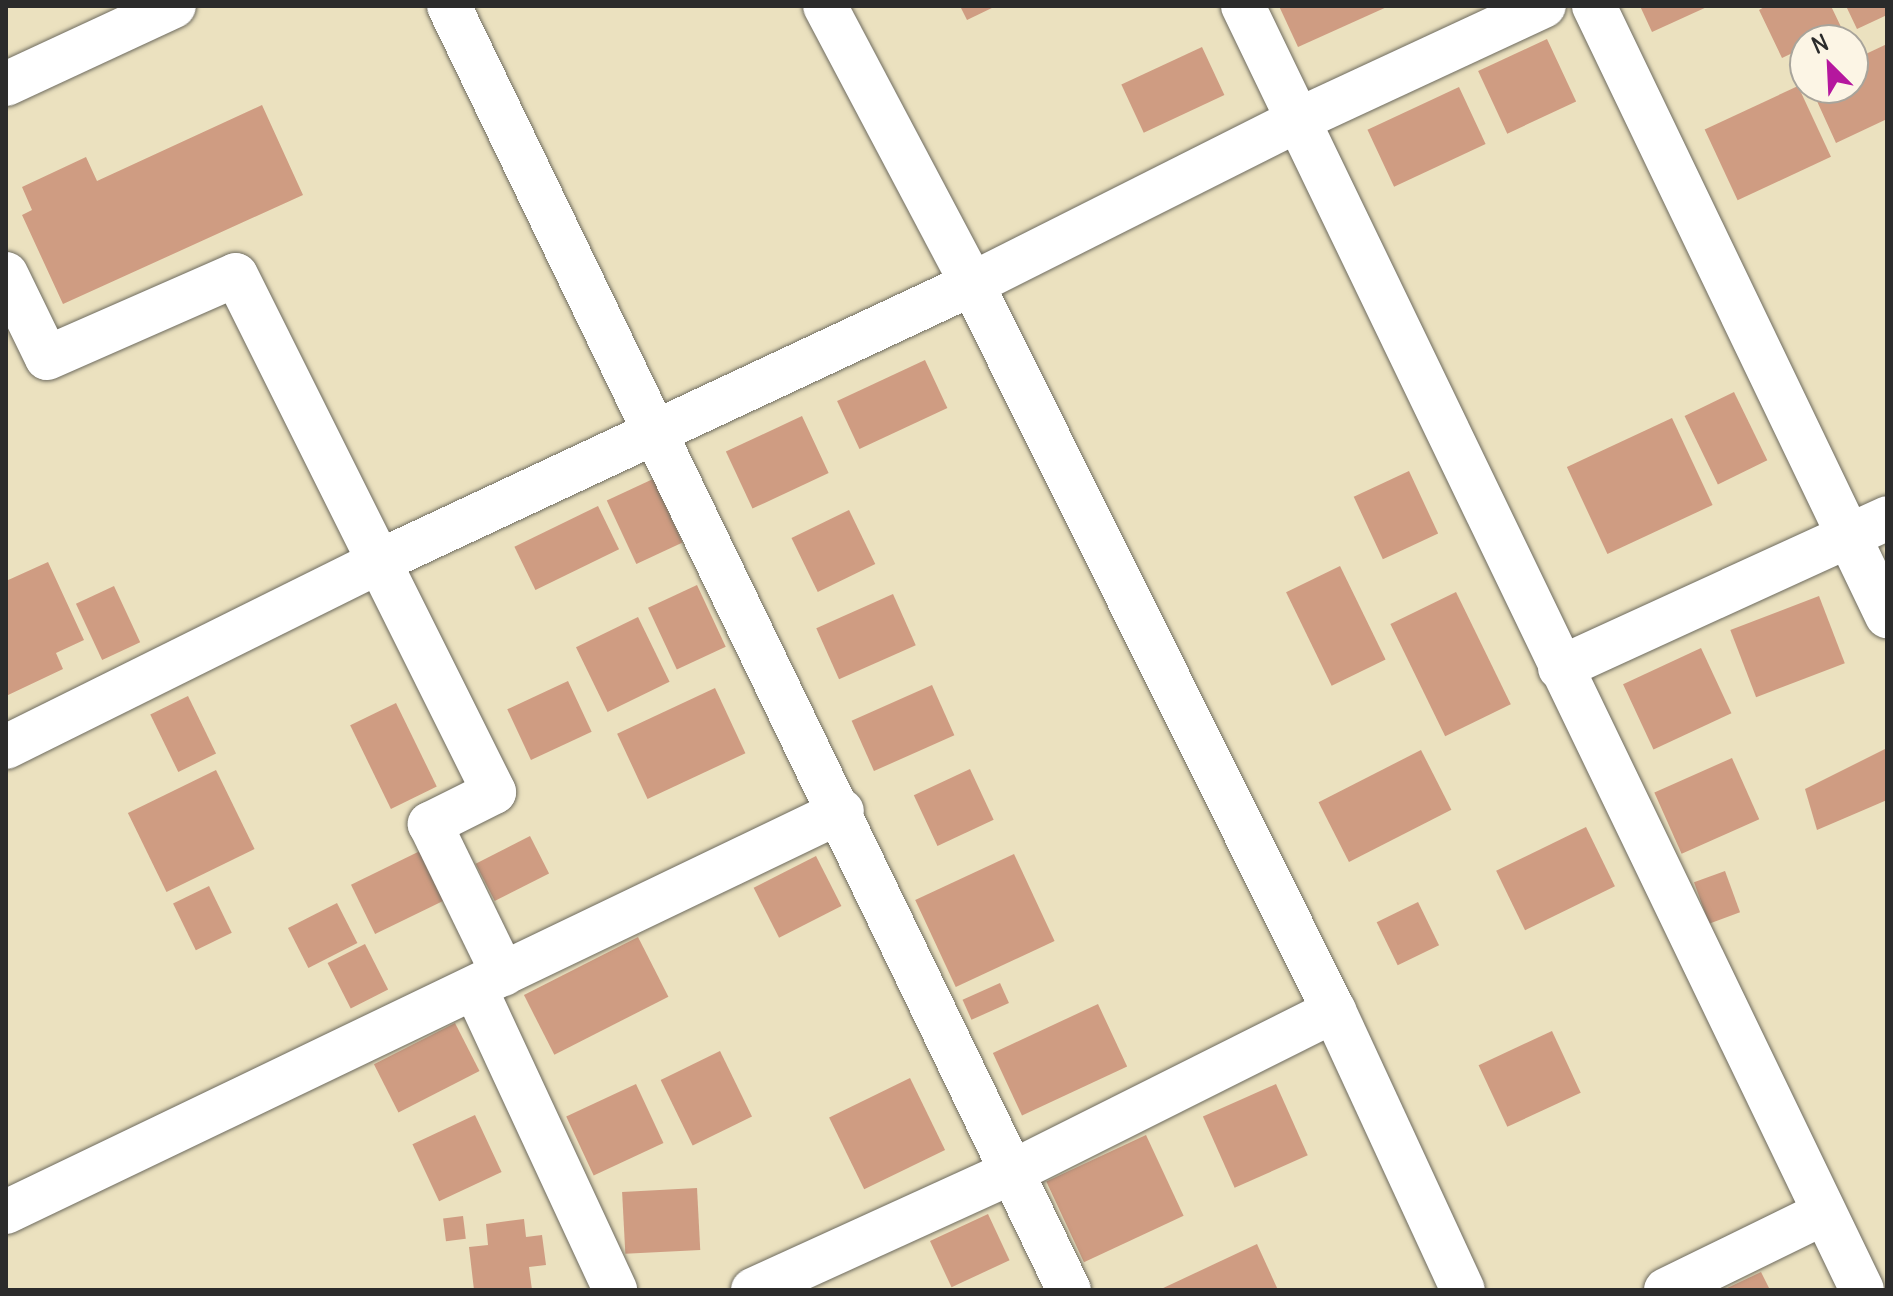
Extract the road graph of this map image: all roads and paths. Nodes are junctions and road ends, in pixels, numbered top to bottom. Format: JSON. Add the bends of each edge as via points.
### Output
{"nodes":[{"id":1,"x":174,"y":6,"type":"edge"},
{"id":2,"x":449,"y":6,"type":"edge"},
{"id":3,"x":825,"y":6,"type":"edge"},
{"id":4,"x":1243,"y":6,"type":"edge"},
{"id":5,"x":1544,"y":6,"type":"edge"},
{"id":6,"x":1594,"y":6,"type":"edge"},
{"id":7,"x":6,"y":84,"type":"edge"},
{"id":8,"x":1298,"y":120,"type":"junction"},
{"id":9,"x":6,"y":274,"type":"edge"},
{"id":10,"x":972,"y":284,"type":"junction"},
{"id":11,"x":657,"y":434,"type":"junction"},
{"id":12,"x":1887,"y":518,"type":"edge"},
{"id":13,"x":1848,"y":536,"type":"junction"},
{"id":14,"x":380,"y":561,"type":"junction"},
{"id":15,"x":1887,"y":616,"type":"edge"},
{"id":16,"x":1560,"y":668,"type":"junction"},
{"id":17,"x":6,"y":747,"type":"edge"},
{"id":18,"x":842,"y":811,"type":"junction"},
{"id":19,"x":489,"y":981,"type":"junction"},
{"id":20,"x":1334,"y":1011,"type":"junction"},
{"id":21,"x":1014,"y":1171,"type":"junction"},
{"id":22,"x":6,"y":1212,"type":"edge"},
{"id":23,"x":1824,"y":1213,"type":"junction"},
{"id":24,"x":615,"y":1290,"type":"edge"},
{"id":25,"x":753,"y":1290,"type":"edge"},
{"id":26,"x":1069,"y":1290,"type":"edge"},
{"id":27,"x":1463,"y":1290,"type":"edge"},
{"id":28,"x":1666,"y":1290,"type":"edge"},
{"id":29,"x":1862,"y":1290,"type":"edge"}],
"edges":[{"from":1,"to":7,"type":"street"},
{"from":2,"to":11,"type":"street"},
{"from":3,"to":10,"type":"street"},
{"from":4,"to":8,"type":"street"},
{"from":5,"to":8,"type":"street"},
{"from":6,"to":13,"type":"street"},
{"from":8,"to":10,"type":"street"},
{"from":8,"to":16,"type":"street"},
{"from":9,"to":14,"type":"street","via":[[47,358],[236,275]]},
{"from":10,"to":11,"type":"street"},
{"from":10,"to":20,"type":"street"},
{"from":11,"to":14,"type":"street"},
{"from":11,"to":18,"type":"street"},
{"from":12,"to":13,"type":"street"},
{"from":13,"to":15,"type":"street"},
{"from":13,"to":16,"type":"street"},
{"from":14,"to":17,"type":"street"},
{"from":14,"to":19,"type":"street","via":[[494,792],[430,824]]},
{"from":16,"to":23,"type":"street"},
{"from":18,"to":19,"type":"street"},
{"from":18,"to":21,"type":"street"},
{"from":19,"to":22,"type":"street"},
{"from":19,"to":24,"type":"street"},
{"from":20,"to":21,"type":"street"},
{"from":20,"to":27,"type":"street"},
{"from":21,"to":25,"type":"street"},
{"from":21,"to":26,"type":"street"},
{"from":23,"to":28,"type":"street"},
{"from":23,"to":29,"type":"street"}]}
